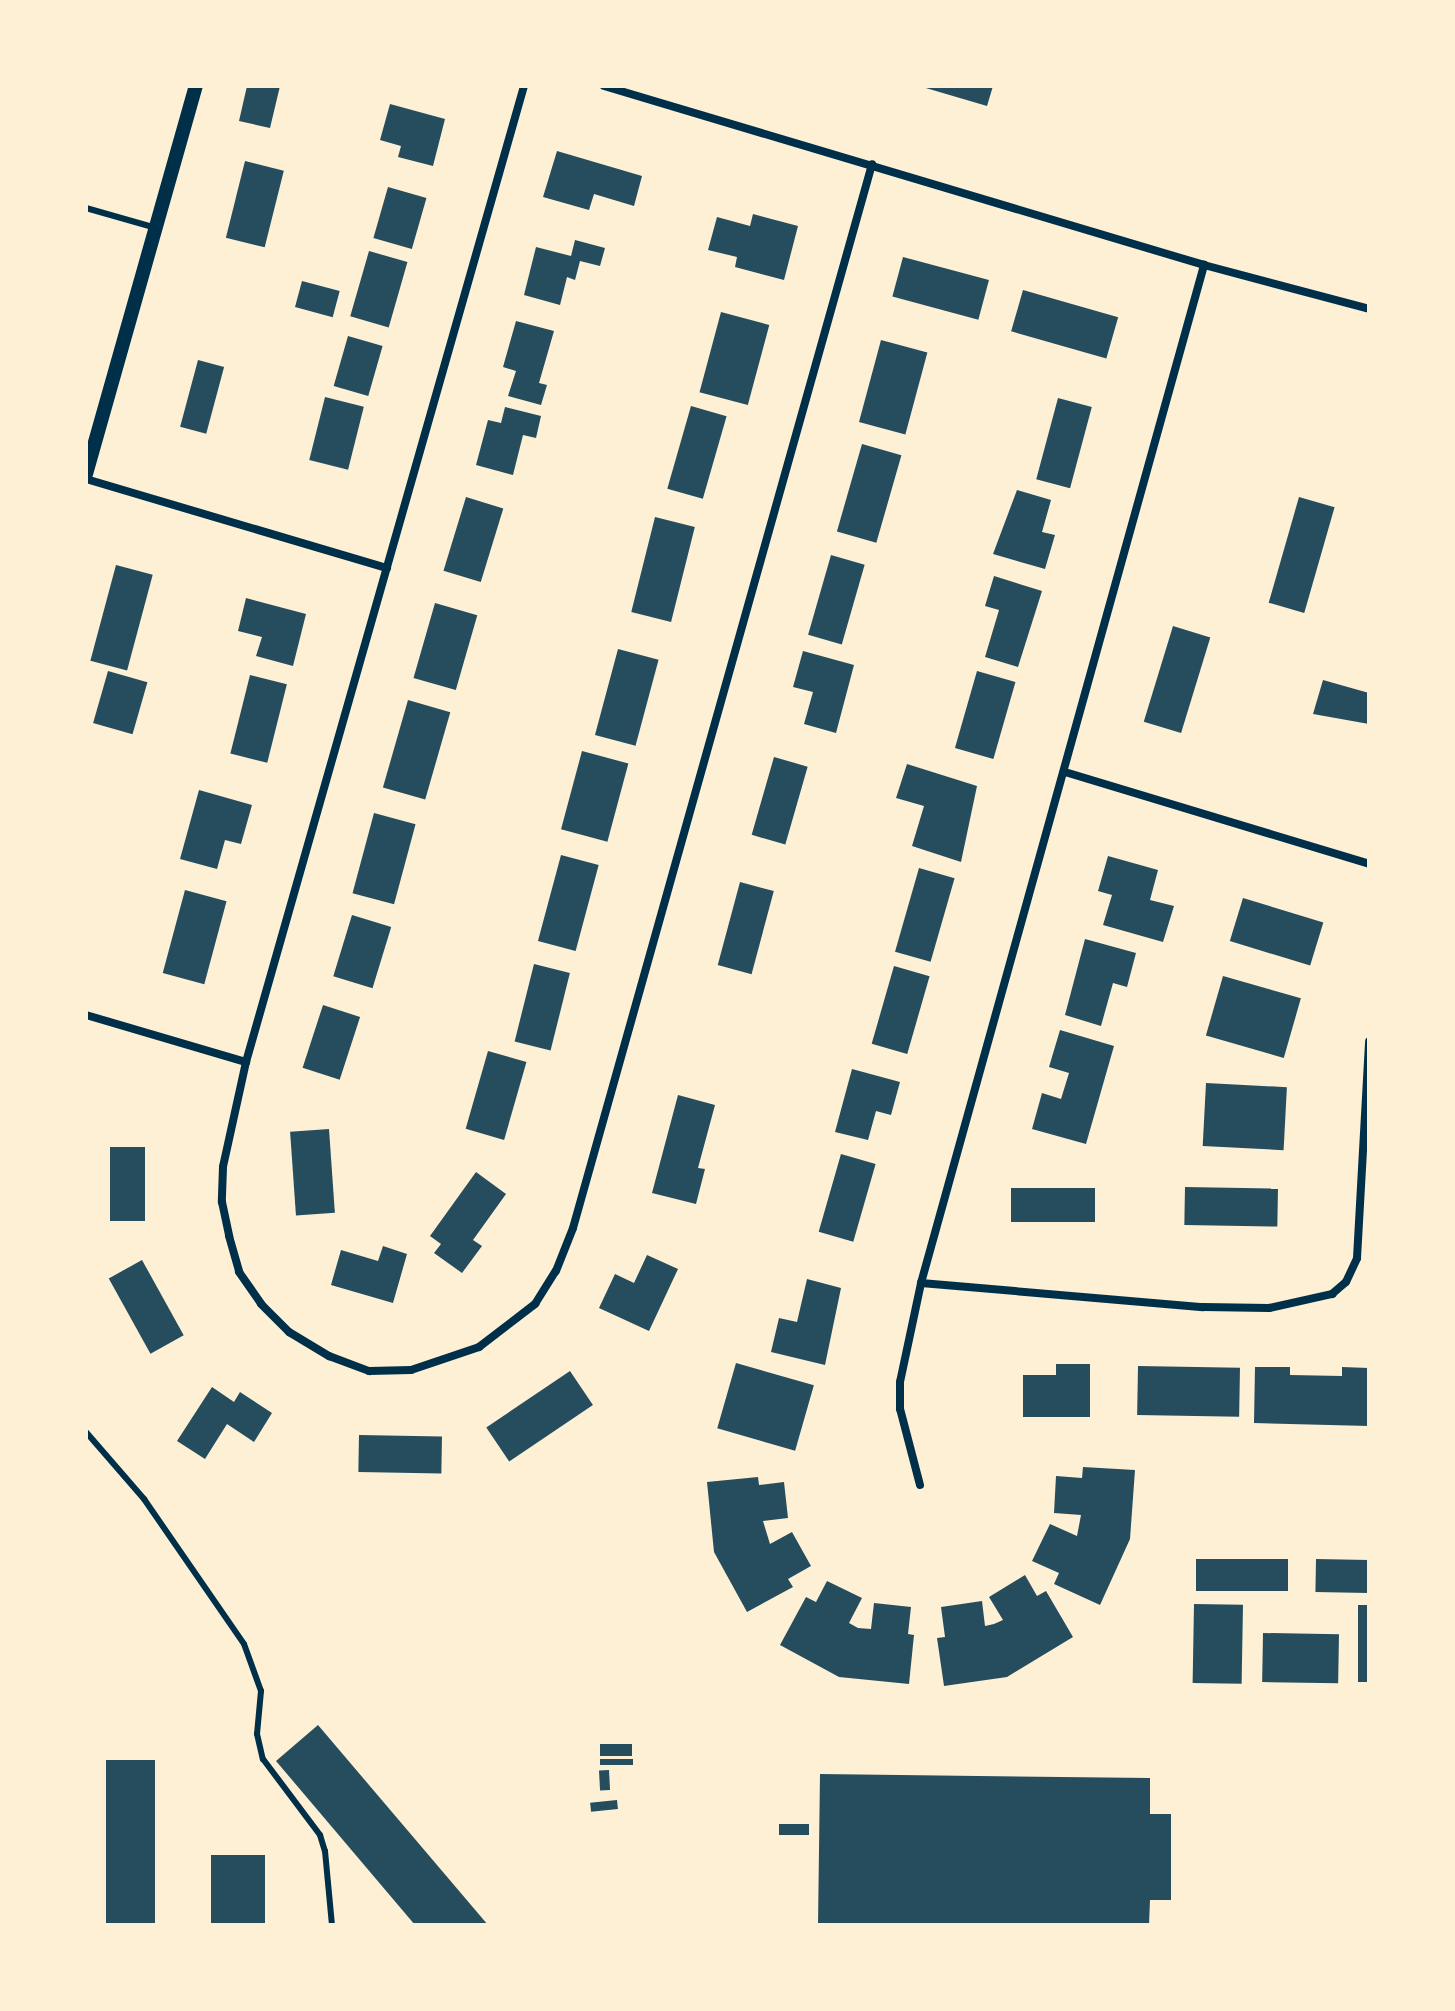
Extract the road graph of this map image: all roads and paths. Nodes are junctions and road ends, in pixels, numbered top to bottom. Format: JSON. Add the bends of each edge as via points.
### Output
{"nodes":[{"id":1,"x":196,"y":86,"type":"edge"},
{"id":2,"x":524,"y":86,"type":"edge"},
{"id":3,"x":604,"y":86,"type":"edge"},
{"id":4,"x":872,"y":164,"type":"junction"},
{"id":5,"x":86,"y":208,"type":"edge"},
{"id":6,"x":157,"y":229,"type":"junction"},
{"id":7,"x":1204,"y":265,"type":"junction"},
{"id":8,"x":1369,"y":309,"type":"edge"},
{"id":9,"x":86,"y":476,"type":"edge"},
{"id":10,"x":387,"y":568,"type":"junction"},
{"id":11,"x":1065,"y":772,"type":"junction"},
{"id":12,"x":1369,"y":864,"type":"edge"},
{"id":13,"x":86,"y":1015,"type":"edge"},
{"id":14,"x":1369,"y":1041,"type":"edge"},
{"id":15,"x":246,"y":1062,"type":"junction"},
{"id":16,"x":921,"y":1283,"type":"junction"},
{"id":17,"x":86,"y":1432,"type":"edge"},
{"id":18,"x":920,"y":1485,"type":"dead end"},
{"id":19,"x":332,"y":1925,"type":"edge"}],
"edges":[{"from":1,"to":6,"type":"street"},
{"from":2,"to":10,"type":"street"},
{"from":3,"to":4,"type":"street"},
{"from":4,"to":7,"type":"street"},
{"from":4,"to":15,"type":"street","via":[[590,1168],[556,1271],[535,1304],[479,1347],[411,1370],[369,1371],[329,1356],[289,1332],[239,1272],[222,1202],[223,1167]]},
{"from":5,"to":6,"type":"lane"},
{"from":6,"to":9,"type":"street"},
{"from":7,"to":8,"type":"street"},
{"from":7,"to":11,"type":"street"},
{"from":9,"to":10,"type":"street"},
{"from":10,"to":15,"type":"street"},
{"from":11,"to":12,"type":"street"},
{"from":11,"to":16,"type":"street"},
{"from":13,"to":15,"type":"street"},
{"from":14,"to":16,"type":"street","via":[[1357,1258],[1346,1282],[1311,1303],[1203,1307]]},
{"from":16,"to":18,"type":"street","via":[[900,1382],[900,1409]]},
{"from":17,"to":19,"type":"lane","via":[[144,1499],[244,1644],[261,1691],[257,1734],[263,1759],[320,1835]]}]}
